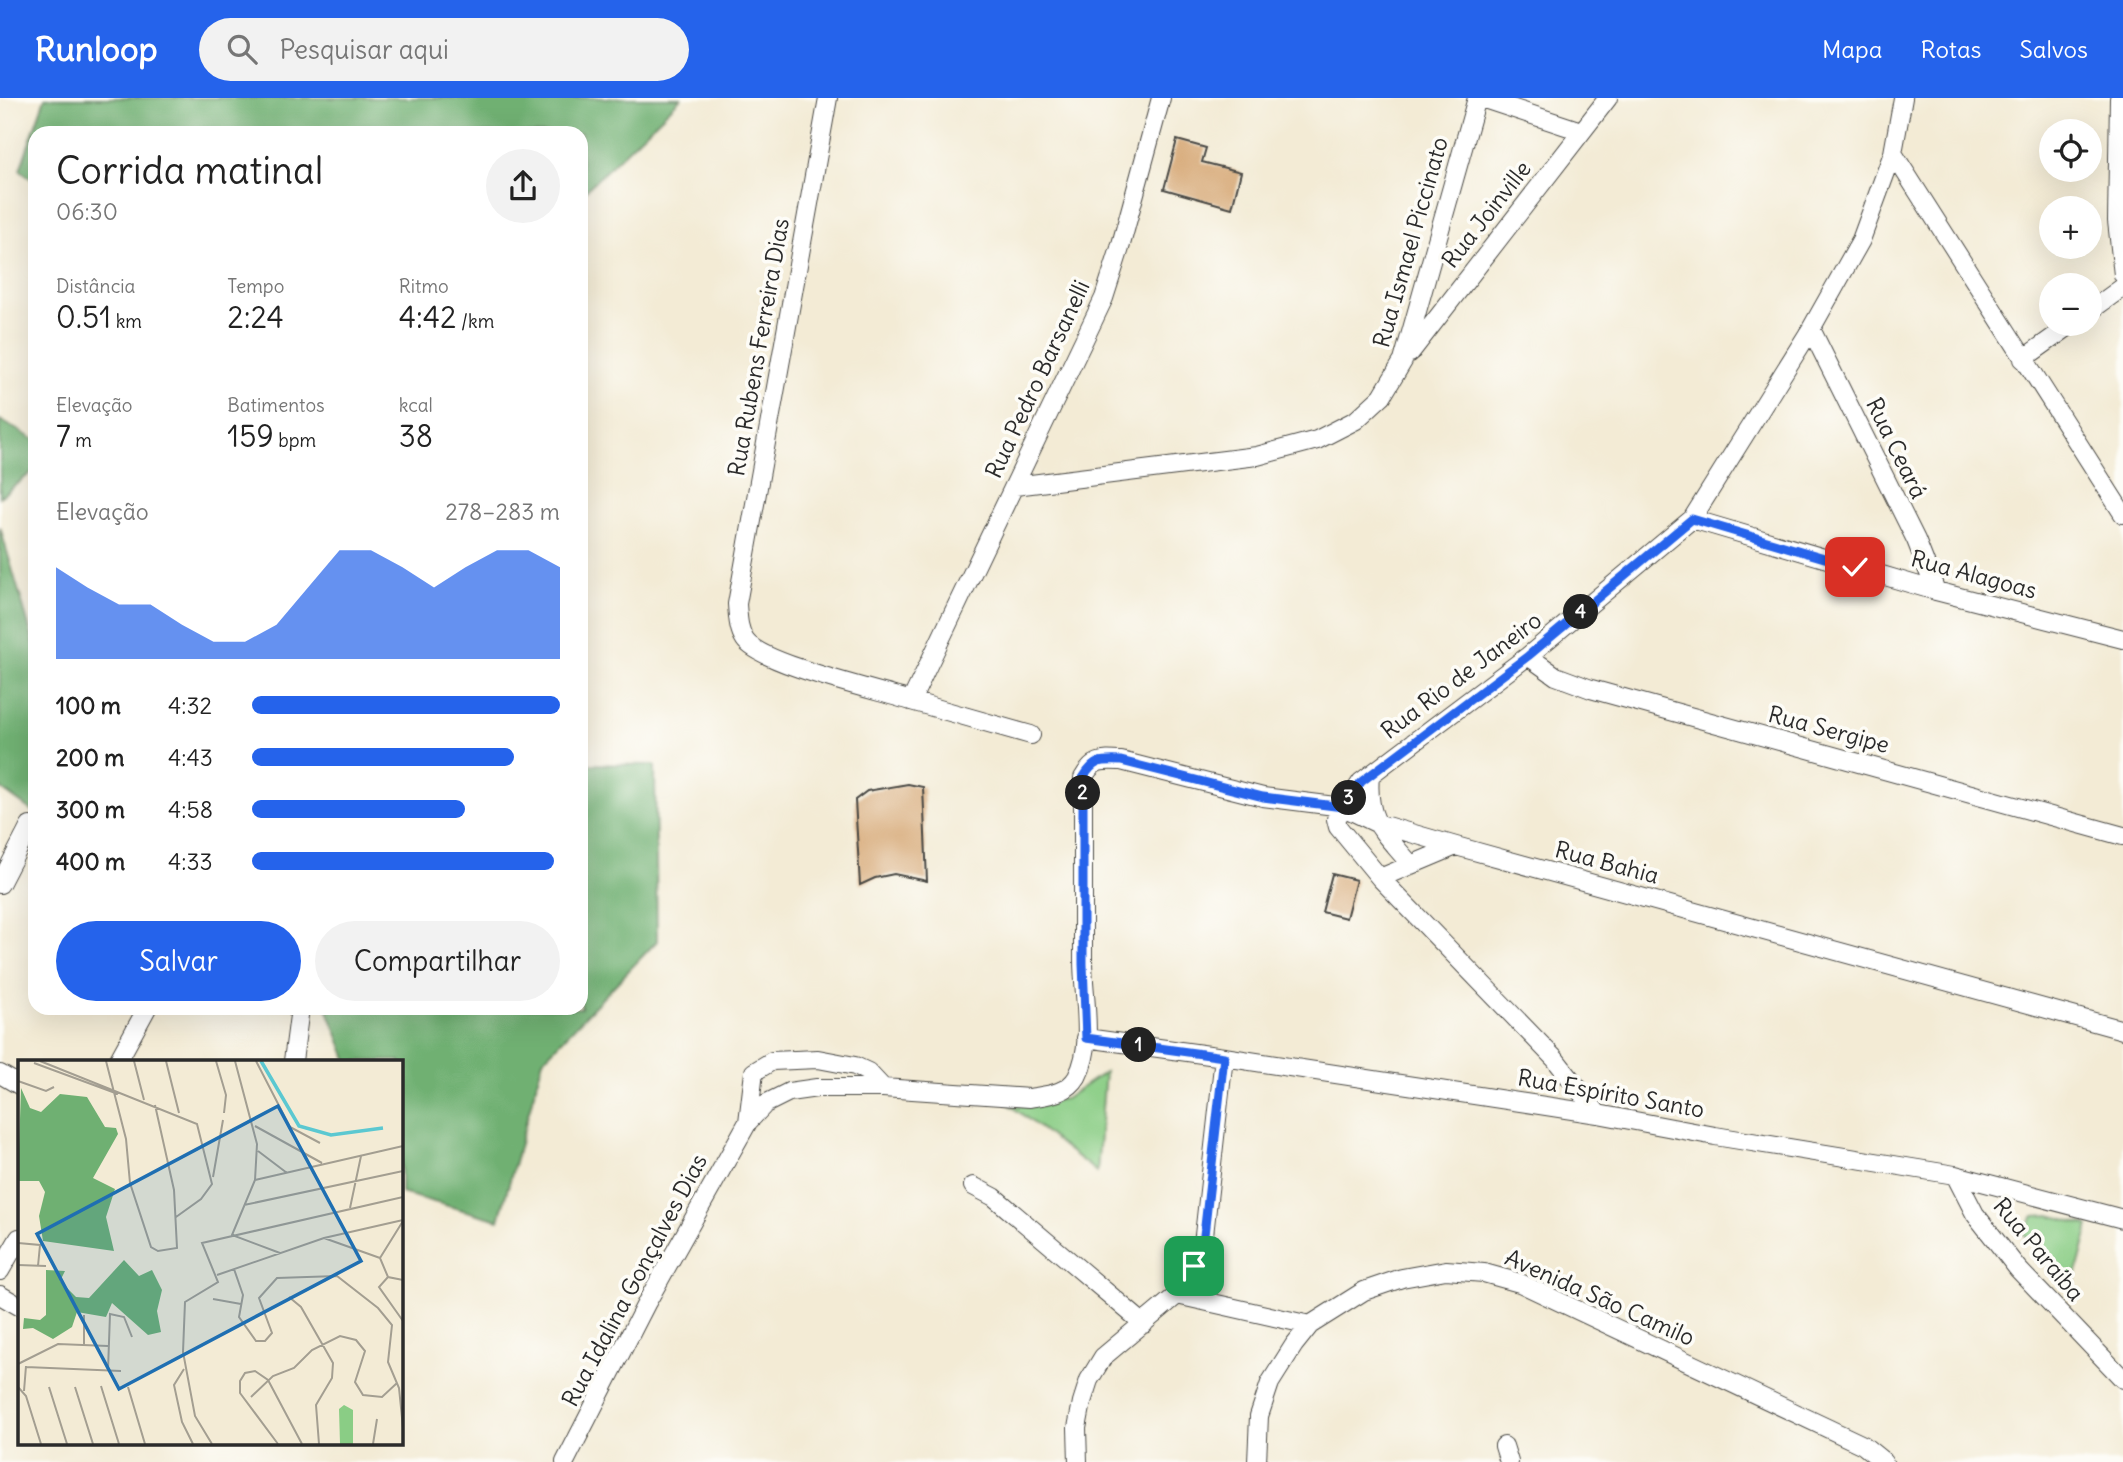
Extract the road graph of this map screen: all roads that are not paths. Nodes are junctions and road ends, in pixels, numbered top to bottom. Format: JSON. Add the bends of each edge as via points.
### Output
{"nodes":[{"id":1,"x":828,"y":98,"type":"edge"},
{"id":2,"x":1161,"y":98,"type":"edge"},
{"id":3,"x":1479,"y":98,"type":"edge"},
{"id":4,"x":1608,"y":98,"type":"edge"},
{"id":5,"x":1903,"y":98,"type":"edge"},
{"id":6,"x":2119,"y":98,"type":"edge"},
{"id":7,"x":1581,"y":131,"type":"junction"},
{"id":8,"x":1893,"y":153,"type":"junction"},
{"id":9,"x":2123,"y":275,"type":"edge"},
{"id":10,"x":2123,"y":287,"type":"edge"},
{"id":11,"x":2102,"y":302,"type":"edge"},
{"id":12,"x":1811,"y":329,"type":"junction"},
{"id":13,"x":2055,"y":336,"type":"edge"},
{"id":14,"x":2023,"y":359,"type":"junction"},
{"id":15,"x":1403,"y":361,"type":"junction"},
{"id":16,"x":1015,"y":486,"type":"junction"},
{"id":17,"x":2123,"y":514,"type":"edge"},
{"id":18,"x":1692,"y":519,"type":"junction"},
{"id":19,"x":1936,"y":591,"type":"junction"},
{"id":20,"x":2123,"y":639,"type":"edge"},
{"id":21,"x":1528,"y":656,"type":"junction"},
{"id":22,"x":911,"y":701,"type":"junction"},
{"id":23,"x":1031,"y":735,"type":"dead end"},
{"id":24,"x":1370,"y":775,"type":"junction"},
{"id":25,"x":1343,"y":807,"type":"junction"},
{"id":26,"x":1376,"y":822,"type":"junction"},
{"id":27,"x":28,"y":830,"type":"edge"},
{"id":28,"x":2123,"y":836,"type":"edge"},
{"id":29,"x":1456,"y":846,"type":"junction"},
{"id":30,"x":1411,"y":865,"type":"junction"},
{"id":31,"x":1380,"y":878,"type":"junction"},
{"id":32,"x":0,"y":884,"type":"edge"},
{"id":33,"x":143,"y":1015,"type":"edge"},
{"id":34,"x":299,"y":1015,"type":"edge"},
{"id":35,"x":2123,"y":1030,"type":"edge"},
{"id":36,"x":1086,"y":1038,"type":"junction"},
{"id":37,"x":1224,"y":1057,"type":"junction"},
{"id":38,"x":119,"y":1060,"type":"edge"},
{"id":39,"x":293,"y":1060,"type":"edge"},
{"id":40,"x":0,"y":1074,"type":"edge"},
{"id":41,"x":18,"y":1084,"type":"edge"},
{"id":42,"x":883,"y":1088,"type":"junction"},
{"id":43,"x":1598,"y":1114,"type":"junction"},
{"id":44,"x":748,"y":1122,"type":"junction"},
{"id":45,"x":1955,"y":1175,"type":"junction"},
{"id":46,"x":973,"y":1186,"type":"dead end"},
{"id":47,"x":2123,"y":1219,"type":"edge"},
{"id":48,"x":18,"y":1240,"type":"edge"},
{"id":49,"x":0,"y":1271,"type":"edge"},
{"id":50,"x":0,"y":1295,"type":"edge"},
{"id":51,"x":1177,"y":1295,"type":"junction"},
{"id":52,"x":18,"y":1305,"type":"edge"},
{"id":53,"x":1144,"y":1324,"type":"junction"},
{"id":54,"x":1310,"y":1325,"type":"junction"},
{"id":55,"x":2123,"y":1379,"type":"edge"},
{"id":56,"x":565,"y":1462,"type":"edge"},
{"id":57,"x":1078,"y":1462,"type":"edge"},
{"id":58,"x":1257,"y":1462,"type":"edge"},
{"id":59,"x":1884,"y":1462,"type":"edge"}],
"edges":[{"from":1,"to":22,"type":"street","name":"Rua Rubens Ferreira Dias","via":[[737,604],[738,624],[746,642],[768,657]]},
{"from":2,"to":16,"type":"street","name":"Rua Pedro Barsanelli","via":[[1104,298]]},
{"from":3,"to":7,"type":"street"},
{"from":3,"to":15,"type":"street","name":"Rua Ismael Piccinato"},
{"from":4,"to":7,"type":"street","name":"Rua Joinville"},
{"from":5,"to":8,"type":"street","name":"Rua Rio de Janeiro"},
{"from":6,"to":9,"type":"street","via":[[2117,221]]},
{"from":7,"to":15,"type":"street","name":"Rua Joinville"},
{"from":8,"to":12,"type":"street","name":"Rua Rio de Janeiro","via":[[1861,240]]},
{"from":8,"to":14,"type":"street"},
{"from":10,"to":11,"type":"street"},
{"from":12,"to":18,"type":"street","name":"Rua Rio de Janeiro"},
{"from":12,"to":19,"type":"street","name":"Rua Ceará","via":[[1916,540]]},
{"from":13,"to":14,"type":"street"},
{"from":14,"to":17,"type":"street"},
{"from":15,"to":16,"type":"street","name":"Rua Ismael Piccinato","via":[[1382,396],[1356,420],[1317,440],[1257,456]]},
{"from":16,"to":22,"type":"street","name":"Rua Pedro Barsanelli"},
{"from":18,"to":19,"type":"street","name":"Rua Alagoas"},
{"from":18,"to":21,"type":"street","name":"Rua Rio de Janeiro"},
{"from":19,"to":20,"type":"street","name":"Rua Alagoas"},
{"from":21,"to":24,"type":"street","name":"Rua Rio de Janeiro"},
{"from":21,"to":28,"type":"street","name":"Rua Sergipe","via":[[1556,676],[1591,689]]},
{"from":22,"to":23,"type":"street"},
{"from":24,"to":25,"type":"street","name":"Rua Rio de Janeiro"},
{"from":24,"to":26,"type":"street","via":[[1369,804]]},
{"from":25,"to":26,"type":"street","name":"Rua Bahia"},
{"from":25,"to":31,"type":"street","via":[[1336,819],[1339,827]]},
{"from":25,"to":36,"type":"street","name":"Rua Bahia","via":[[1263,797],[1121,761],[1103,760],[1090,766],[1083,778]]},
{"from":26,"to":29,"type":"street","name":"Rua Bahia"},
{"from":26,"to":30,"type":"street"},
{"from":27,"to":32,"type":"street"},
{"from":29,"to":30,"type":"street"},
{"from":29,"to":35,"type":"street","name":"Rua Bahia"},
{"from":30,"to":31,"type":"street"},
{"from":31,"to":43,"type":"street","via":[[1555,1059]]},
{"from":33,"to":38,"type":"street"},
{"from":34,"to":39,"type":"street"},
{"from":36,"to":37,"type":"street","name":"Rua Espírito Santo"},
{"from":36,"to":42,"type":"street","via":[[1077,1076],[1070,1087],[1054,1094],[1030,1098]]},
{"from":37,"to":43,"type":"street","name":"Rua Espírito Santo"},
{"from":37,"to":51,"type":"street","via":[[1203,1244]]},
{"from":40,"to":41,"type":"street"},
{"from":42,"to":44,"type":"street","name":"Rua Idalina Gonçalves Dias","via":[[789,1092],[765,1104]]},
{"from":42,"to":44,"type":"street","name":"Rua Idalina Gonçalves Dias","via":[[855,1066],[818,1059],[772,1061],[754,1072]]},
{"from":43,"to":45,"type":"street","name":"Rua Espírito Santo"},
{"from":44,"to":56,"type":"street","name":"Rua Idalina Gonçalves Dias","via":[[647,1302]]},
{"from":45,"to":47,"type":"street","name":"Rua Espírito Santo"},
{"from":45,"to":55,"type":"street","name":"Rua Paraíba","via":[[1975,1214],[2018,1269]]},
{"from":46,"to":53,"type":"street","via":[[994,1197]]},
{"from":48,"to":49,"type":"street"},
{"from":50,"to":52,"type":"street"},
{"from":51,"to":53,"type":"street"},
{"from":51,"to":54,"type":"street"},
{"from":53,"to":57,"type":"street","via":[[1103,1357],[1089,1380],[1077,1428]]},
{"from":54,"to":58,"type":"street","name":"Avenida São Camilo","via":[[1270,1383],[1259,1416]]},
{"from":54,"to":59,"type":"street","name":"Avenida São Camilo","via":[[1364,1291],[1402,1278],[1446,1270],[1483,1273],[1520,1283],[1853,1440]]}]}
